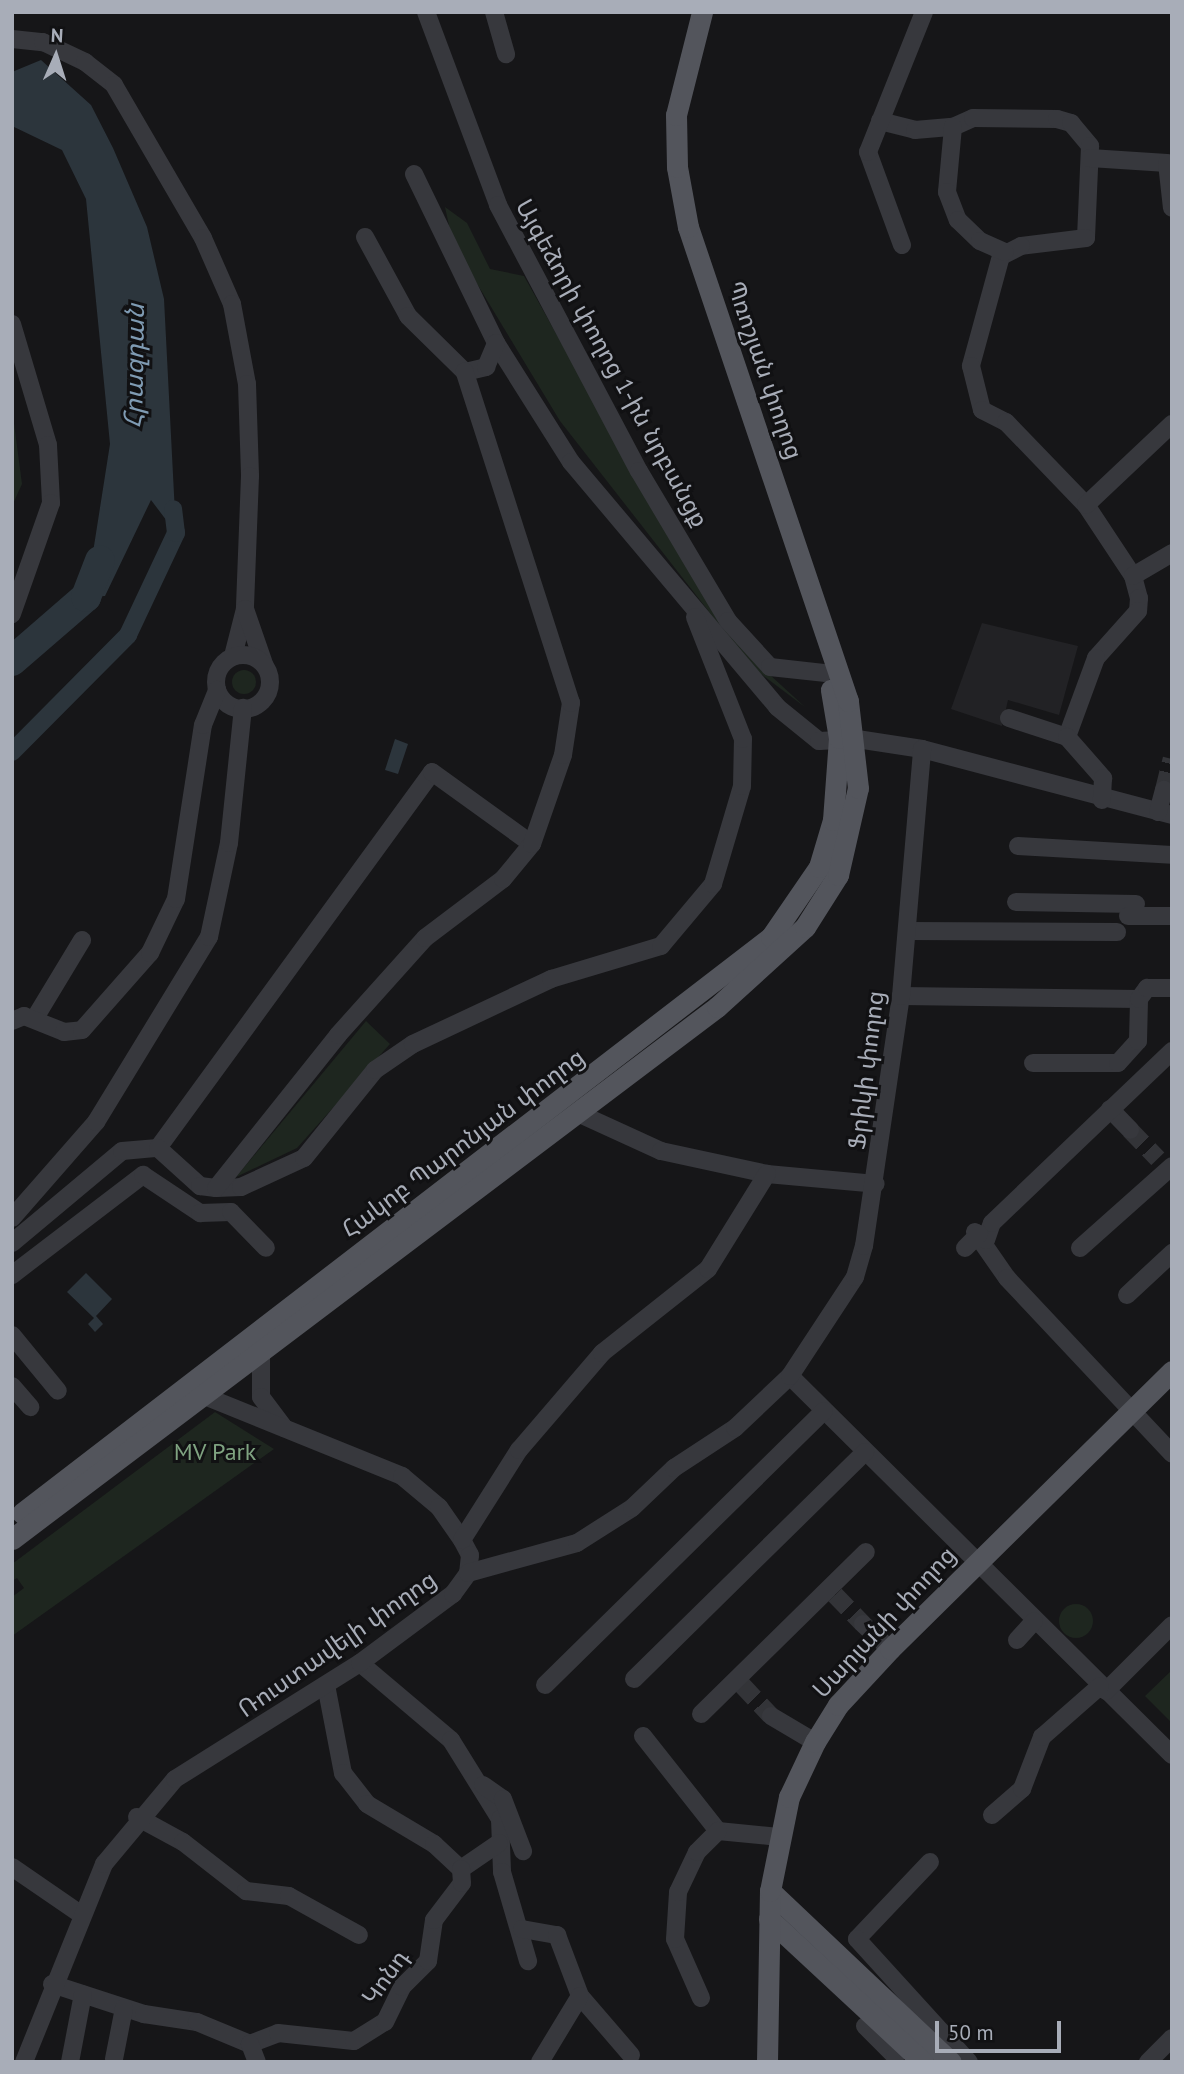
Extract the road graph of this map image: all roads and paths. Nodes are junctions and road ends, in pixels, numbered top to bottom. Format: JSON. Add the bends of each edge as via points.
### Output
{"nodes":[{"id":1,"x":426,"y":12,"type":"edge"},
{"id":2,"x":494,"y":12,"type":"edge"},
{"id":3,"x":692,"y":12,"type":"edge"},
{"id":4,"x":702,"y":12,"type":"edge"},
{"id":5,"x":924,"y":12,"type":"edge"},
{"id":6,"x":12,"y":39,"type":"edge"},
{"id":7,"x":506,"y":54,"type":"dead end"},
{"id":8,"x":880,"y":121,"type":"junction"},
{"id":9,"x":953,"y":127,"type":"junction"},
{"id":10,"x":1090,"y":158,"type":"junction"},
{"id":11,"x":414,"y":174,"type":"dead end"},
{"id":12,"x":1172,"y":208,"type":"edge"},
{"id":13,"x":365,"y":237,"type":"dead end"},
{"id":14,"x":902,"y":244,"type":"dead end"},
{"id":15,"x":1005,"y":252,"type":"junction"},
{"id":16,"x":12,"y":324,"type":"edge"},
{"id":17,"x":496,"y":343,"type":"junction"},
{"id":18,"x":465,"y":372,"type":"junction"},
{"id":19,"x":1172,"y":424,"type":"edge"},
{"id":20,"x":1086,"y":505,"type":"junction"},
{"id":21,"x":1172,"y":553,"type":"edge"},
{"id":22,"x":1133,"y":576,"type":"junction"},
{"id":23,"x":690,"y":603,"type":"junction"},
{"id":24,"x":246,"y":609,"type":"junction"},
{"id":25,"x":12,"y":614,"type":"edge"},
{"id":26,"x":233,"y":656,"type":"junction"},
{"id":27,"x":264,"y":664,"type":"junction"},
{"id":28,"x":824,"y":673,"type":"junction"},
{"id":29,"x":217,"y":690,"type":"junction"},
{"id":30,"x":243,"y":708,"type":"junction"},
{"id":31,"x":1009,"y":718,"type":"dead end"},
{"id":32,"x":1067,"y":737,"type":"junction"},
{"id":33,"x":848,"y":738,"type":"junction"},
{"id":34,"x":922,"y":749,"type":"junction"},
{"id":35,"x":1164,"y":790,"type":"tunnel mouth"},
{"id":36,"x":1102,"y":800,"type":"junction"},
{"id":37,"x":1165,"y":814,"type":"edge"},
{"id":38,"x":532,"y":844,"type":"junction"},
{"id":39,"x":1018,"y":846,"type":"dead end"},
{"id":40,"x":1172,"y":855,"type":"edge"},
{"id":41,"x":1016,"y":902,"type":"dead end"},
{"id":42,"x":1172,"y":916,"type":"edge"},
{"id":43,"x":907,"y":931,"type":"junction"},
{"id":44,"x":1116,"y":932,"type":"dead end"},
{"id":45,"x":82,"y":940,"type":"dead end"},
{"id":46,"x":1172,"y":988,"type":"edge"},
{"id":47,"x":901,"y":996,"type":"junction"},
{"id":48,"x":1139,"y":999,"type":"junction"},
{"id":49,"x":35,"y":1018,"type":"junction"},
{"id":50,"x":12,"y":1021,"type":"edge"},
{"id":51,"x":1172,"y":1051,"type":"edge"},
{"id":52,"x":1033,"y":1063,"type":"dead end"},
{"id":53,"x":1110,"y":1109,"type":"junction"},
{"id":54,"x":580,"y":1114,"type":"junction"},
{"id":55,"x":1130,"y":1130,"type":"tunnel mouth"},
{"id":56,"x":158,"y":1148,"type":"junction"},
{"id":57,"x":1166,"y":1165,"type":"edge"},
{"id":58,"x":767,"y":1174,"type":"junction"},
{"id":59,"x":876,"y":1184,"type":"junction"},
{"id":60,"x":216,"y":1188,"type":"junction"},
{"id":61,"x":12,"y":1218,"type":"edge"},
{"id":62,"x":980,"y":1235,"type":"junction"},
{"id":63,"x":12,"y":1244,"type":"edge"},
{"id":64,"x":266,"y":1248,"type":"dead end"},
{"id":65,"x":965,"y":1248,"type":"dead end"},
{"id":66,"x":1080,"y":1248,"type":"dead end"},
{"id":67,"x":1172,"y":1253,"type":"edge"},
{"id":68,"x":12,"y":1275,"type":"edge"},
{"id":69,"x":1127,"y":1295,"type":"dead end"},
{"id":70,"x":12,"y":1335,"type":"edge"},
{"id":71,"x":261,"y":1351,"type":"junction"},
{"id":72,"x":1172,"y":1371,"type":"edge"},
{"id":73,"x":789,"y":1376,"type":"junction"},
{"id":74,"x":12,"y":1387,"type":"edge"},
{"id":75,"x":58,"y":1391,"type":"dead end"},
{"id":76,"x":194,"y":1391,"type":"junction"},
{"id":77,"x":30,"y":1407,"type":"dead end"},
{"id":78,"x":1129,"y":1411,"type":"junction"},
{"id":79,"x":824,"y":1412,"type":"junction"},
{"id":80,"x":284,"y":1428,"type":"junction"},
{"id":81,"x":865,"y":1452,"type":"junction"},
{"id":82,"x":1172,"y":1454,"type":"edge"},
{"id":83,"x":12,"y":1521,"type":"edge"},
{"id":84,"x":12,"y":1539,"type":"edge"},
{"id":85,"x":462,"y":1541,"type":"junction"},
{"id":86,"x":866,"y":1552,"type":"dead end"},
{"id":87,"x":975,"y":1563,"type":"junction"},
{"id":88,"x":468,"y":1573,"type":"junction"},
{"id":89,"x":1034,"y":1621,"type":"junction"},
{"id":90,"x":863,"y":1624,"type":"tunnel mouth"},
{"id":91,"x":1172,"y":1625,"type":"edge"},
{"id":92,"x":1017,"y":1640,"type":"dead end"},
{"id":93,"x":890,"y":1649,"type":"junction"},
{"id":94,"x":360,"y":1663,"type":"junction"},
{"id":95,"x":634,"y":1679,"type":"dead end"},
{"id":96,"x":326,"y":1685,"type":"junction"},
{"id":97,"x":545,"y":1685,"type":"dead end"},
{"id":98,"x":1103,"y":1688,"type":"junction"},
{"id":99,"x":701,"y":1714,"type":"dead end"},
{"id":100,"x":771,"y":1716,"type":"tunnel mouth"},
{"id":101,"x":643,"y":1736,"type":"dead end"},
{"id":102,"x":815,"y":1742,"type":"junction"},
{"id":103,"x":1172,"y":1755,"type":"edge"},
{"id":104,"x":477,"y":1780,"type":"junction"},
{"id":105,"x":992,"y":1815,"type":"dead end"},
{"id":106,"x":137,"y":1817,"type":"junction"},
{"id":107,"x":718,"y":1831,"type":"junction"},
{"id":108,"x":779,"y":1837,"type":"junction"},
{"id":109,"x":499,"y":1843,"type":"junction"},
{"id":110,"x":523,"y":1850,"type":"dead end"},
{"id":111,"x":930,"y":1862,"type":"dead end"},
{"id":112,"x":12,"y":1867,"type":"edge"},
{"id":113,"x":461,"y":1869,"type":"junction"},
{"id":114,"x":771,"y":1891,"type":"junction"},
{"id":115,"x":79,"y":1913,"type":"junction"},
{"id":116,"x":769,"y":1919,"type":"junction"},
{"id":117,"x":522,"y":1929,"type":"junction"},
{"id":118,"x":359,"y":1935,"type":"dead end"},
{"id":119,"x":528,"y":1961,"type":"dead end"},
{"id":120,"x":52,"y":1984,"type":"junction"},
{"id":121,"x":83,"y":1994,"type":"junction"},
{"id":122,"x":580,"y":1996,"type":"junction"},
{"id":123,"x":701,"y":1998,"type":"dead end"},
{"id":124,"x":124,"y":2008,"type":"junction"},
{"id":125,"x":865,"y":2026,"type":"dead end"},
{"id":126,"x":1172,"y":2038,"type":"edge"},
{"id":127,"x":250,"y":2044,"type":"junction"},
{"id":128,"x":631,"y":2055,"type":"dead end"},
{"id":129,"x":913,"y":2056,"type":"edge"},
{"id":130,"x":114,"y":2059,"type":"dead end"},
{"id":131,"x":24,"y":2062,"type":"edge"},
{"id":132,"x":70,"y":2062,"type":"edge"},
{"id":133,"x":257,"y":2062,"type":"edge"},
{"id":134,"x":540,"y":2062,"type":"edge"},
{"id":135,"x":767,"y":2062,"type":"edge"},
{"id":136,"x":951,"y":2062,"type":"edge"},
{"id":137,"x":969,"y":2062,"type":"edge"},
{"id":138,"x":1148,"y":2062,"type":"edge"}],
"edges":[{"from":1,"to":28,"type":"street","name":"Այգեձորի փողոց 1-ին նրբանցք","via":[[498,205],[639,471],[728,621],[770,667]]},
{"from":2,"to":7,"type":"street"},
{"from":3,"to":28,"type":"main road","name":"Պռոշյան փողոց","via":[[664,125],[664,168],[675,230]]},
{"from":4,"to":33,"type":"main road","name":"Պռոշյան փողոց","via":[[676,115],[688,228]]},
{"from":5,"to":8,"type":"street"},
{"from":6,"to":24,"type":"street","via":[[43,42],[85,62],[114,85],[203,238],[232,304],[247,384]]},
{"from":8,"to":9,"type":"street","via":[[915,130]]},
{"from":8,"to":14,"type":"street","via":[[867,160]]},
{"from":9,"to":10,"type":"street","via":[[973,118],[1057,119],[1085,135]]},
{"from":9,"to":15,"type":"street","via":[[947,192],[958,220],[980,241]]},
{"from":10,"to":12,"type":"street","via":[[1167,163]]},
{"from":10,"to":15,"type":"street","via":[[1086,238]]},
{"from":11,"to":17,"type":"street"},
{"from":13,"to":18,"type":"street","via":[[408,316]]},
{"from":15,"to":20,"type":"street","via":[[971,366],[978,404],[1006,422]]},
{"from":16,"to":25,"type":"street","via":[[48,445],[51,503]]},
{"from":17,"to":18,"type":"street","via":[[486,366]]},
{"from":17,"to":23,"type":"street","via":[[571,462]]},
{"from":18,"to":38,"type":"street","via":[[571,703],[563,755]]},
{"from":19,"to":20,"type":"street"},
{"from":20,"to":22,"type":"street"},
{"from":21,"to":22,"type":"street"},
{"from":22,"to":32,"type":"street","via":[[1138,611],[1102,646]]},
{"from":23,"to":33,"type":"street","via":[[777,707],[819,741]]},
{"from":23,"to":60,"type":"street","via":[[743,739],[742,786],[713,884],[661,946],[551,979],[413,1044],[375,1070],[304,1158],[241,1187]]},
{"from":24,"to":26,"type":"street"},
{"from":24,"to":27,"type":"street"},
{"from":26,"to":27,"type":"street","via":[[250,655]]},
{"from":26,"to":29,"type":"street","via":[[220,667]]},
{"from":27,"to":30,"type":"street","via":[[268,694]]},
{"from":28,"to":33,"type":"main road","name":"Պռոշյան փողոց"},
{"from":29,"to":30,"type":"street","via":[[229,705]]},
{"from":29,"to":49,"type":"street","via":[[196,760],[176,900],[150,953],[82,1030],[64,1032]]},
{"from":30,"to":61,"type":"street","via":[[229,844],[209,937],[96,1122]]},
{"from":31,"to":32,"type":"street"},
{"from":32,"to":36,"type":"street","via":[[1102,778]]},
{"from":33,"to":34,"type":"street"},
{"from":33,"to":54,"type":"main road","name":"Հակոբ Պարոնյան փողոց","via":[[858,788],[847,851],[815,914],[767,966]]},
{"from":33,"to":76,"type":"main road","name":"Հակոբ Պարոնյան փողոց","via":[[827,844],[802,898],[771,937]]},
{"from":34,"to":36,"type":"street"},
{"from":34,"to":43,"type":"street","name":"Ֆրիկի փողոց"},
{"from":35,"to":37,"type":"street"},
{"from":36,"to":37,"type":"street"},
{"from":38,"to":56,"type":"street","via":[[432,772]]},
{"from":38,"to":60,"type":"street","via":[[503,879],[425,939],[338,1035]]},
{"from":39,"to":40,"type":"street"},
{"from":41,"to":42,"type":"street"},
{"from":43,"to":44,"type":"street"},
{"from":43,"to":47,"type":"street","name":"Ֆրիկի փողոց"},
{"from":45,"to":49,"type":"street"},
{"from":46,"to":48,"type":"street","via":[[1147,988]]},
{"from":47,"to":48,"type":"street"},
{"from":47,"to":59,"type":"street","name":"Ֆրիկի փողոց"},
{"from":48,"to":52,"type":"street","via":[[1138,1041],[1118,1063]]},
{"from":49,"to":50,"type":"street"},
{"from":51,"to":53,"type":"street"},
{"from":53,"to":55,"type":"street"},
{"from":53,"to":62,"type":"street"},
{"from":54,"to":58,"type":"street","via":[[661,1152]]},
{"from":54,"to":71,"type":"main road","name":"Հակոբ Պարոնյան փողոց"},
{"from":56,"to":60,"type":"street","via":[[200,1186]]},
{"from":56,"to":63,"type":"street","via":[[122,1151]]},
{"from":57,"to":66,"type":"street"},
{"from":58,"to":59,"type":"street"},
{"from":58,"to":85,"type":"street","via":[[708,1269],[602,1353],[519,1450]]},
{"from":59,"to":73,"type":"street","name":"Ֆրիկի փողոց","via":[[855,1277]]},
{"from":62,"to":65,"type":"street"},
{"from":62,"to":78,"type":"street","via":[[1007,1278]]},
{"from":64,"to":68,"type":"street","via":[[231,1212],[200,1213],[144,1175]]},
{"from":67,"to":69,"type":"street"},
{"from":70,"to":75,"type":"street"},
{"from":71,"to":76,"type":"main road","name":"Հակոբ Պարոնյան փողոց"},
{"from":71,"to":80,"type":"street","via":[[261,1397]]},
{"from":72,"to":78,"type":"main road","name":"Սարյանի փողոց"},
{"from":73,"to":79,"type":"street"},
{"from":73,"to":88,"type":"street","name":"Ռուստավելի փողոց","via":[[735,1428],[577,1543]]},
{"from":74,"to":77,"type":"street"},
{"from":76,"to":80,"type":"street"},
{"from":76,"to":83,"type":"main road","name":"Հակոբ Պարոնյան փողոց"},
{"from":76,"to":84,"type":"main road","name":"Հակոբ Պարոնյան փողոց","via":[[164,1424]]},
{"from":78,"to":82,"type":"street"},
{"from":78,"to":87,"type":"main road","name":"Սարյանի փողոց"},
{"from":79,"to":81,"type":"street"},
{"from":79,"to":97,"type":"street"},
{"from":80,"to":85,"type":"street","via":[[402,1476],[439,1507]]},
{"from":81,"to":87,"type":"street"},
{"from":81,"to":95,"type":"street"},
{"from":85,"to":88,"type":"street","via":[[470,1555]]},
{"from":86,"to":99,"type":"street","via":[[832,1592]]},
{"from":87,"to":89,"type":"street"},
{"from":87,"to":93,"type":"main road","name":"Սարյանի փողոց"},
{"from":88,"to":94,"type":"street","name":"Ռուստավելի փողոց","via":[[453,1594]]},
{"from":89,"to":92,"type":"street"},
{"from":89,"to":98,"type":"street","via":[[1061,1659]]},
{"from":90,"to":93,"type":"street"},
{"from":91,"to":98,"type":"street"},
{"from":93,"to":102,"type":"main road","name":"Սարյանի փողոց","via":[[838,1705]]},
{"from":94,"to":96,"type":"street","name":"Ռուստավելի փողոց"},
{"from":94,"to":104,"type":"street","via":[[451,1740]]},
{"from":96,"to":106,"type":"street","name":"Ռուստավելի փողոց","via":[[175,1779]]},
{"from":96,"to":113,"type":"street","via":[[343,1773],[367,1804],[434,1844]]},
{"from":98,"to":103,"type":"street"},
{"from":98,"to":105,"type":"street","via":[[1042,1737],[1022,1789]]},
{"from":100,"to":102,"type":"street"},
{"from":101,"to":107,"type":"street"},
{"from":102,"to":108,"type":"main road","name":"Սարյանի փողոց"},
{"from":104,"to":109,"type":"street","via":[[500,1819]]},
{"from":104,"to":110,"type":"street","via":[[503,1799]]},
{"from":106,"to":115,"type":"street","name":"Ռուստավելի փողոց"},
{"from":106,"to":118,"type":"street","name":"Կոնդ","via":[[183,1842],[246,1891],[289,1896]]},
{"from":107,"to":108,"type":"street"},
{"from":107,"to":123,"type":"street","via":[[696,1852],[678,1892],[675,1938]]},
{"from":108,"to":114,"type":"main road","name":"Սարյանի փողոց"},
{"from":109,"to":113,"type":"street"},
{"from":109,"to":117,"type":"street"},
{"from":111,"to":137,"type":"street","via":[[857,1939]]},
{"from":112,"to":115,"type":"street"},
{"from":113,"to":127,"type":"street","name":"Կոնդ","via":[[461,1883],[434,1920],[428,1961],[377,2030],[354,2041],[278,2033]]},
{"from":114,"to":116,"type":"main road","name":"Սարյանի փողոց"},
{"from":114,"to":136,"type":"main road"},
{"from":115,"to":120,"type":"street","name":"Ռուստավելի փողոց"},
{"from":116,"to":129,"type":"main road"},
{"from":116,"to":135,"type":"main road","name":"Սարյանի փողոց"},
{"from":117,"to":119,"type":"street"},
{"from":117,"to":122,"type":"street","via":[[558,1935]]},
{"from":120,"to":121,"type":"street"},
{"from":120,"to":131,"type":"street","name":"Ռուստավելի փողոց"},
{"from":121,"to":124,"type":"street"},
{"from":121,"to":132,"type":"street"},
{"from":122,"to":128,"type":"street"},
{"from":122,"to":134,"type":"street"},
{"from":124,"to":127,"type":"street","via":[[197,2022]]},
{"from":124,"to":130,"type":"street"},
{"from":125,"to":129,"type":"street","via":[[895,2056]]},
{"from":126,"to":138,"type":"street"},
{"from":127,"to":133,"type":"street"}]}
